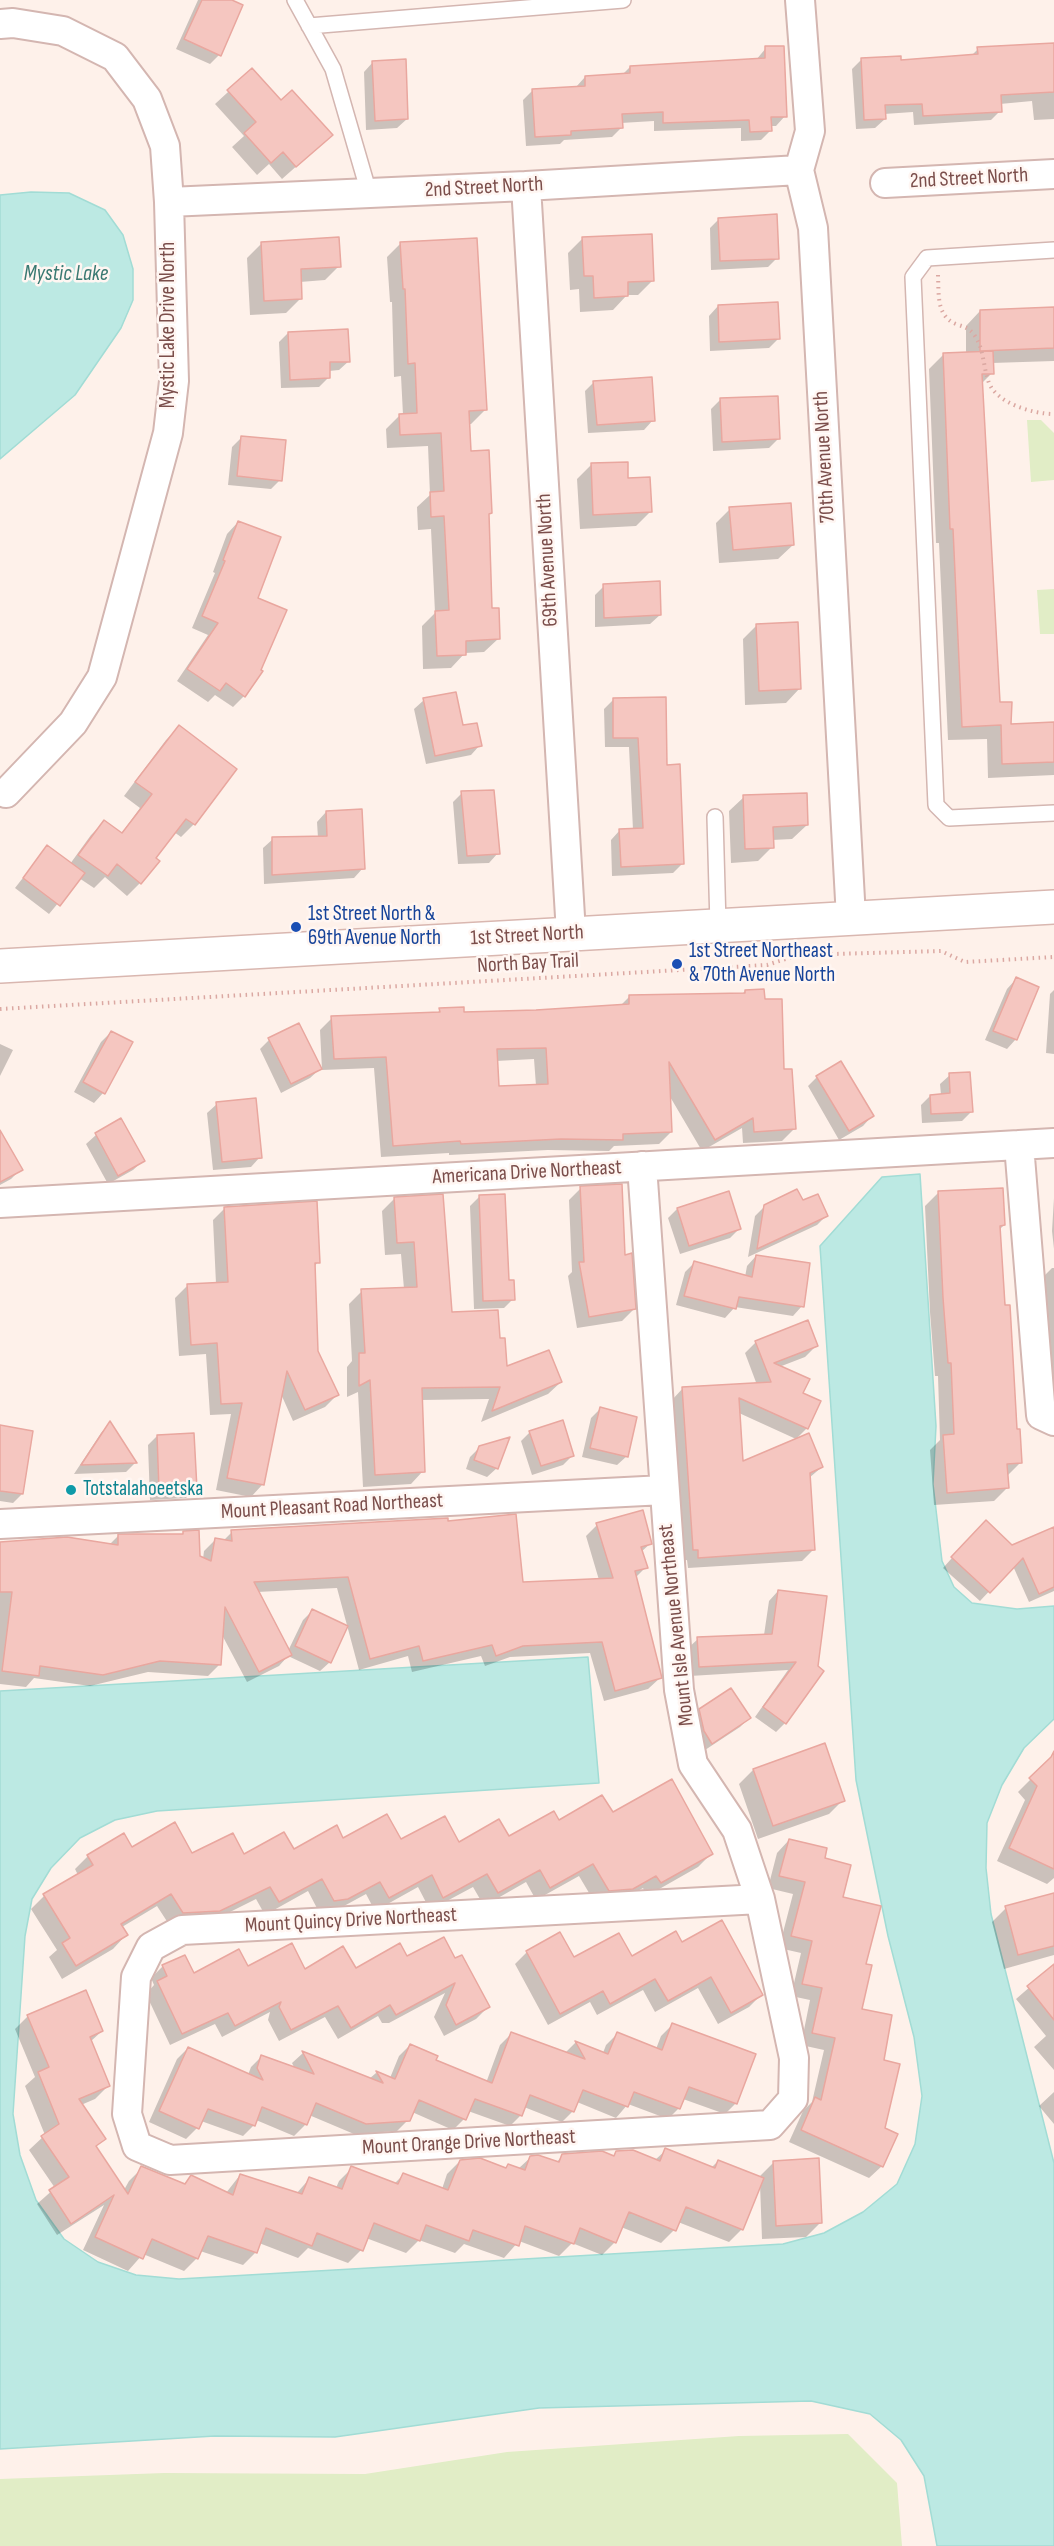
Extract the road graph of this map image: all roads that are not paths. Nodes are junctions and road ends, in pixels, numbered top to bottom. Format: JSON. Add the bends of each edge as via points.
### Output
{"nodes":[{"id":1,"x":295,"y":0,"type":"edge"},
{"id":2,"x":623,"y":0,"type":"edge"},
{"id":3,"x":800,"y":0,"type":"edge"},
{"id":4,"x":0,"y":24,"type":"edge"},
{"id":5,"x":309,"y":26,"type":"junction"},
{"id":6,"x":799,"y":170,"type":"junction"},
{"id":7,"x":1054,"y":174,"type":"edge"},
{"id":8,"x":885,"y":183,"type":"dead end"},
{"id":9,"x":526,"y":186,"type":"junction"},
{"id":10,"x":369,"y":193,"type":"junction"},
{"id":11,"x":169,"y":202,"type":"junction"},
{"id":12,"x":1054,"y":250,"type":"edge"},
{"id":13,"x":6,"y":793,"type":"dead end"},
{"id":14,"x":1054,"y":813,"type":"edge"},
{"id":15,"x":715,"y":817,"type":"dead end"},
{"id":16,"x":1054,"y":907,"type":"edge"},
{"id":17,"x":851,"y":918,"type":"junction"},
{"id":18,"x":718,"y":925,"type":"junction"},
{"id":19,"x":571,"y":933,"type":"junction"},
{"id":20,"x":0,"y":966,"type":"edge"},
{"id":21,"x":1054,"y":1143,"type":"edge"},
{"id":22,"x":1019,"y":1145,"type":"junction"},
{"id":23,"x":642,"y":1166,"type":"junction"},
{"id":24,"x":0,"y":1203,"type":"edge"},
{"id":25,"x":1054,"y":1421,"type":"edge"},
{"id":26,"x":664,"y":1490,"type":"junction"},
{"id":27,"x":0,"y":1524,"type":"edge"},
{"id":28,"x":760,"y":1899,"type":"junction"},
{"id":29,"x":793,"y":2099,"type":"joint"},
{"id":30,"x":137,"y":2146,"type":"joint"}],
"edges":[{"from":1,"to":5,"type":"lane"},
{"from":2,"to":5,"type":"lane"},
{"from":3,"to":6,"type":"street","name":"70th Avenue North","via":[[810,130]]},
{"from":4,"to":11,"type":"street","name":"Mystic Lake Drive North","via":[[63,31],[115,57],[147,99],[165,146]]},
{"from":5,"to":10,"type":"lane","via":[[333,69]]},
{"from":6,"to":9,"type":"street","name":"2nd Street North"},
{"from":6,"to":17,"type":"street","name":"70th Avenue North","via":[[813,228]]},
{"from":7,"to":8,"type":"street","name":"2nd Street North"},
{"from":9,"to":10,"type":"street","name":"2nd Street North"},
{"from":9,"to":19,"type":"street","name":"69th Avenue North"},
{"from":10,"to":11,"type":"street","name":"2nd Street North"},
{"from":11,"to":13,"type":"street","name":"Mystic Lake Drive North","via":[[174,381],[168,433],[102,677],[73,723]]},
{"from":12,"to":14,"type":"lane","via":[[927,258],[913,277],[936,805],[948,818]]},
{"from":15,"to":18,"type":"lane"},
{"from":16,"to":17,"type":"street","name":"1st Street North"},
{"from":17,"to":18,"type":"street","name":"1st Street North"},
{"from":18,"to":19,"type":"street","name":"1st Street North"},
{"from":19,"to":20,"type":"street","name":"1st Street North"},
{"from":21,"to":22,"type":"street","name":"Americana Drive Northeast"},
{"from":22,"to":23,"type":"street","name":"Americana Drive Northeast"},
{"from":22,"to":25,"type":"street","via":[[1041,1415]]},
{"from":23,"to":24,"type":"street","name":"Americana Drive Northeast"},
{"from":23,"to":26,"type":"street","name":"Mount Isle Avenue Northeast"},
{"from":26,"to":27,"type":"street","name":"Mount Pleasant Road Northeast"},
{"from":26,"to":28,"type":"street","name":"Mount Isle Avenue Northeast","via":[[679,1690],[693,1764],[737,1830]]},
{"from":28,"to":29,"type":"street","name":"Mount Isle Avenue Northeast","via":[[794,2058]]},
{"from":28,"to":30,"type":"street","name":"Mount Quincy Drive Northeast","via":[[182,1930],[151,1947],[136,1977],[127,2114]]},
{"from":29,"to":30,"type":"street","name":"Mount Orange Drive Northeast","via":[[770,2126],[170,2160]]}]}
